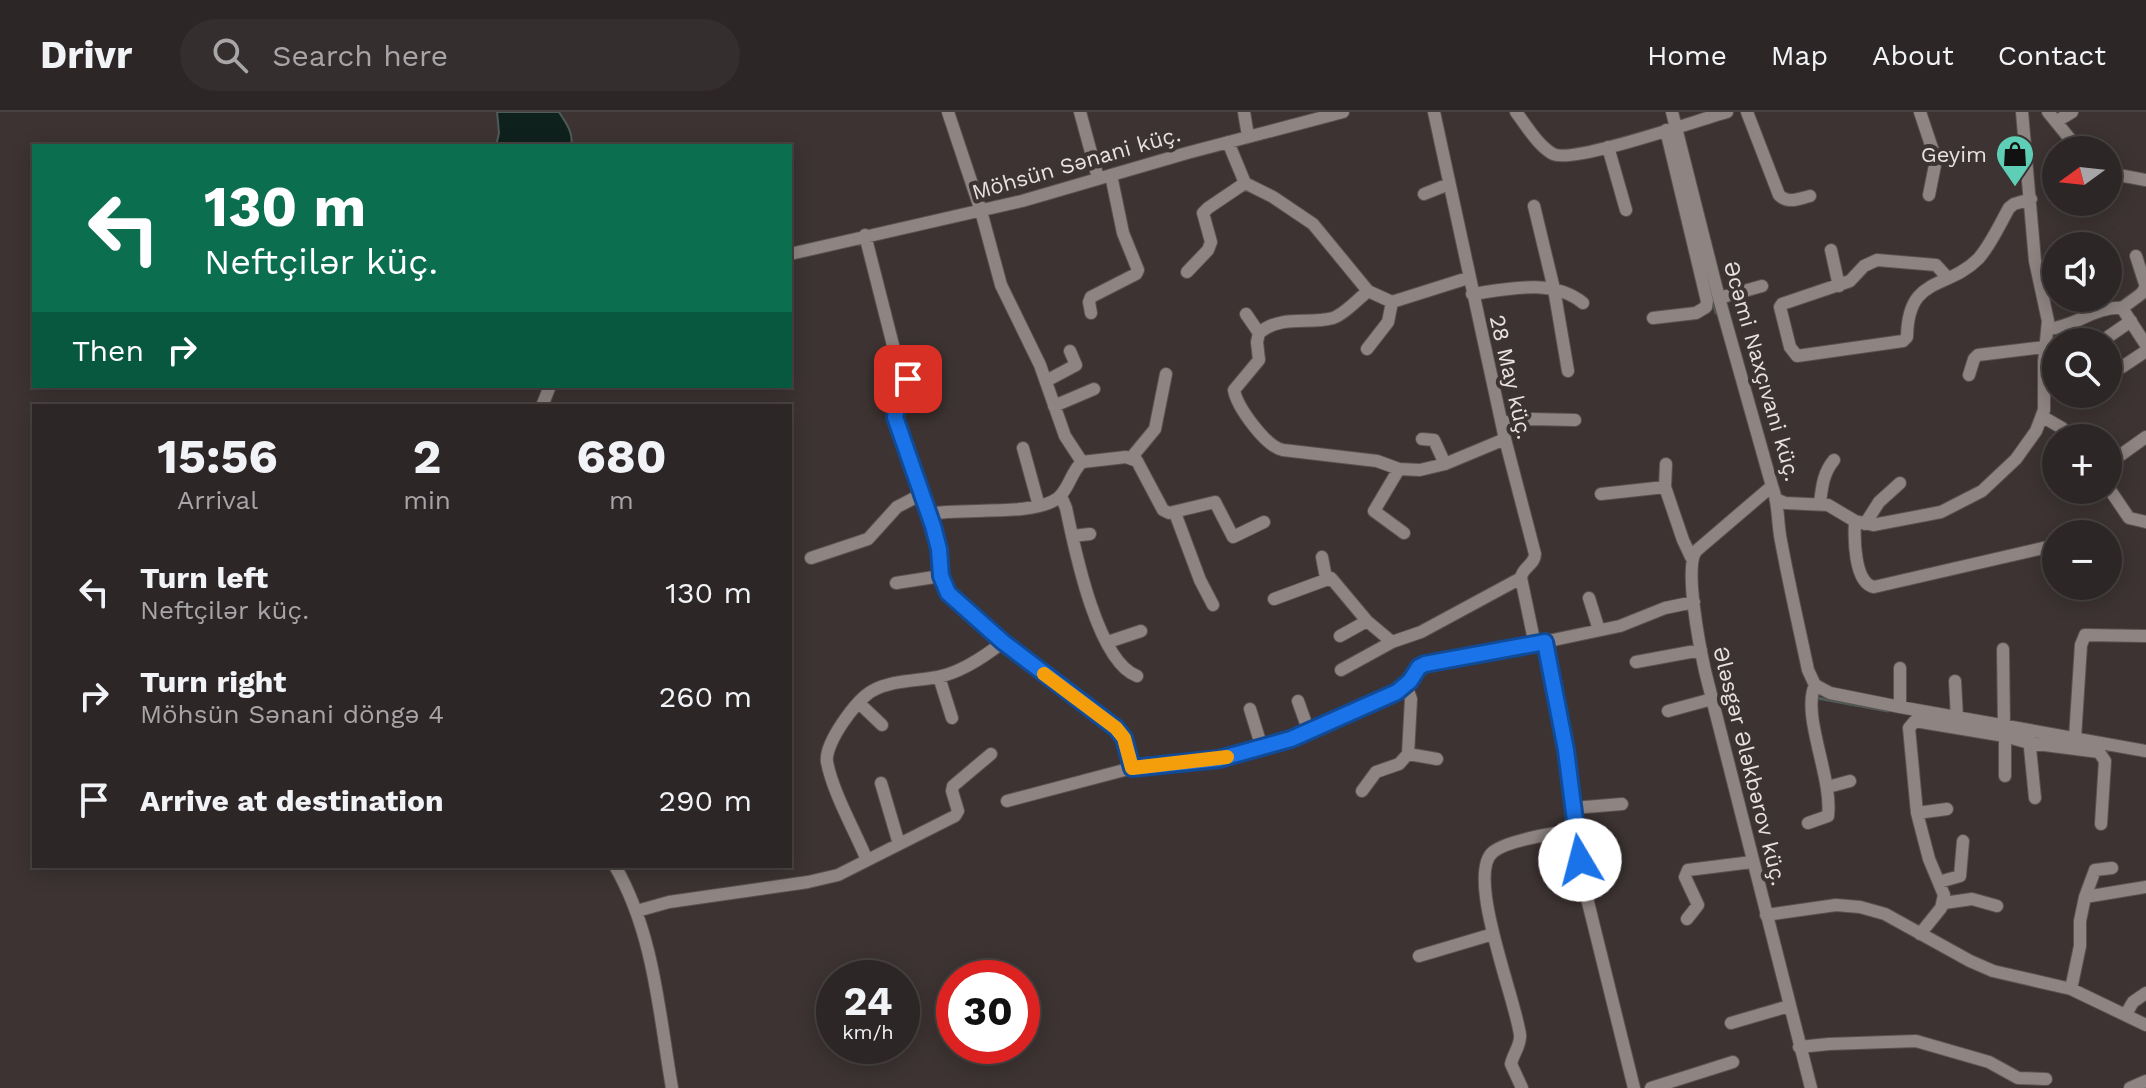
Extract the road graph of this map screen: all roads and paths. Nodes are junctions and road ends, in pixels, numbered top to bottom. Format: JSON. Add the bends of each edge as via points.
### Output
{"nodes":[{"id":1,"x":948,"y":112,"type":"edge"},
{"id":2,"x":1080,"y":112,"type":"edge"},
{"id":3,"x":1244,"y":112,"type":"edge"},
{"id":4,"x":1343,"y":112,"type":"edge"},
{"id":5,"x":1434,"y":112,"type":"edge"},
{"id":6,"x":1516,"y":112,"type":"edge"},
{"id":7,"x":1672,"y":112,"type":"edge"},
{"id":8,"x":1727,"y":112,"type":"edge"},
{"id":9,"x":1747,"y":112,"type":"edge"},
{"id":10,"x":1920,"y":112,"type":"edge"},
{"id":11,"x":2022,"y":112,"type":"edge"},
{"id":12,"x":2072,"y":112,"type":"edge"},
{"id":13,"x":2053,"y":117,"type":"edge"},
{"id":14,"x":1671,"y":128,"type":"junction"},
{"id":15,"x":1248,"y":136,"type":"junction"},
{"id":16,"x":2068,"y":136,"type":"edge"},
{"id":17,"x":1228,"y":142,"type":"junction"},
{"id":18,"x":1608,"y":147,"type":"junction"},
{"id":19,"x":2122,"y":176,"type":"edge"},
{"id":20,"x":1104,"y":177,"type":"junction"},
{"id":21,"x":2146,"y":180,"type":"edge"},
{"id":22,"x":1245,"y":183,"type":"junction"},
{"id":23,"x":1449,"y":184,"type":"junction"},
{"id":24,"x":1424,"y":194,"type":"dead end"},
{"id":25,"x":1929,"y":195,"type":"dead end"},
{"id":26,"x":1810,"y":196,"type":"dead end"},
{"id":27,"x":2031,"y":199,"type":"junction"},
{"id":28,"x":1534,"y":206,"type":"dead end"},
{"id":29,"x":1626,"y":210,"type":"dead end"},
{"id":30,"x":981,"y":211,"type":"junction"},
{"id":31,"x":865,"y":235,"type":"junction"},
{"id":32,"x":1831,"y":250,"type":"dead end"},
{"id":33,"x":792,"y":253,"type":"edge"},
{"id":34,"x":2136,"y":256,"type":"dead end"},
{"id":35,"x":1187,"y":272,"type":"dead end"},
{"id":36,"x":2042,"y":272,"type":"edge"},
{"id":37,"x":1947,"y":277,"type":"junction"},
{"id":38,"x":1468,"y":278,"type":"junction"},
{"id":39,"x":1762,"y":286,"type":"dead end"},
{"id":40,"x":1839,"y":286,"type":"junction"},
{"id":41,"x":1554,"y":289,"type":"junction"},
{"id":42,"x":1368,"y":291,"type":"junction"},
{"id":43,"x":1472,"y":294,"type":"junction"},
{"id":44,"x":1719,"y":298,"type":"junction"},
{"id":45,"x":1392,"y":302,"type":"junction"},
{"id":46,"x":1583,"y":303,"type":"dead end"},
{"id":47,"x":2122,"y":308,"type":"joint"},
{"id":48,"x":2099,"y":312,"type":"edge"},
{"id":49,"x":1091,"y":313,"type":"dead end"},
{"id":50,"x":1246,"y":314,"type":"dead end"},
{"id":51,"x":1653,"y":318,"type":"dead end"},
{"id":52,"x":2131,"y":321,"type":"junction"},
{"id":53,"x":2053,"y":328,"type":"edge"},
{"id":54,"x":2121,"y":328,"type":"edge"},
{"id":55,"x":1259,"y":333,"type":"junction"},
{"id":56,"x":2042,"y":347,"type":"edge"},
{"id":57,"x":2146,"y":348,"type":"edge"},
{"id":58,"x":1367,"y":349,"type":"dead end"},
{"id":59,"x":1070,"y":351,"type":"dead end"},
{"id":60,"x":2122,"y":367,"type":"dead end"},
{"id":61,"x":1568,"y":371,"type":"dead end"},
{"id":62,"x":1166,"y":374,"type":"dead end"},
{"id":63,"x":1969,"y":375,"type":"dead end"},
{"id":64,"x":1046,"y":381,"type":"junction"},
{"id":65,"x":1094,"y":389,"type":"dead end"},
{"id":66,"x":1054,"y":406,"type":"junction"},
{"id":67,"x":2043,"y":408,"type":"edge"},
{"id":68,"x":2043,"y":417,"type":"junction"},
{"id":69,"x":1575,"y":420,"type":"dead end"},
{"id":70,"x":1502,"y":423,"type":"junction"},
{"id":71,"x":2055,"y":424,"type":"edge"},
{"id":72,"x":2146,"y":437,"type":"edge"},
{"id":73,"x":1422,"y":439,"type":"dead end"},
{"id":74,"x":1505,"y":439,"type":"junction"},
{"id":75,"x":1023,"y":448,"type":"dead end"},
{"id":76,"x":2122,"y":454,"type":"edge"},
{"id":77,"x":1131,"y":458,"type":"junction"},
{"id":78,"x":1834,"y":460,"type":"dead end"},
{"id":79,"x":1082,"y":462,"type":"junction"},
{"id":80,"x":1445,"y":464,"type":"junction"},
{"id":81,"x":1666,"y":464,"type":"dead end"},
{"id":82,"x":1399,"y":469,"type":"junction"},
{"id":83,"x":1900,"y":483,"type":"dead end"},
{"id":84,"x":1772,"y":486,"type":"junction"},
{"id":85,"x":1665,"y":487,"type":"junction"},
{"id":86,"x":922,"y":494,"type":"junction"},
{"id":87,"x":1601,"y":494,"type":"dead end"},
{"id":88,"x":1061,"y":496,"type":"junction"},
{"id":89,"x":1778,"y":500,"type":"junction"},
{"id":90,"x":1820,"y":503,"type":"junction"},
{"id":91,"x":2120,"y":504,"type":"edge"},
{"id":92,"x":1039,"y":506,"type":"junction"},
{"id":93,"x":1175,"y":513,"type":"junction"},
{"id":94,"x":929,"y":514,"type":"junction"},
{"id":95,"x":1264,"y":522,"type":"dead end"},
{"id":96,"x":2146,"y":522,"type":"edge"},
{"id":97,"x":1860,"y":523,"type":"junction"},
{"id":98,"x":1404,"y":533,"type":"dead end"},
{"id":99,"x":1090,"y":534,"type":"dead end"},
{"id":100,"x":1072,"y":536,"type":"junction"},
{"id":101,"x":2042,"y":548,"type":"edge"},
{"id":102,"x":1322,"y":557,"type":"dead end"},
{"id":103,"x":1691,"y":557,"type":"junction"},
{"id":104,"x":811,"y":558,"type":"dead end"},
{"id":105,"x":941,"y":576,"type":"junction"},
{"id":106,"x":1326,"y":578,"type":"junction"},
{"id":107,"x":1521,"y":578,"type":"junction"},
{"id":108,"x":896,"y":583,"type":"dead end"},
{"id":109,"x":1589,"y":598,"type":"dead end"},
{"id":110,"x":1274,"y":599,"type":"dead end"},
{"id":111,"x":1694,"y":602,"type":"junction"},
{"id":112,"x":1213,"y":605,"type":"dead end"},
{"id":113,"x":1367,"y":621,"type":"junction"},
{"id":114,"x":1599,"y":630,"type":"junction"},
{"id":115,"x":1141,"y":631,"type":"dead end"},
{"id":116,"x":1340,"y":636,"type":"dead end"},
{"id":117,"x":2146,"y":636,"type":"edge"},
{"id":118,"x":1003,"y":642,"type":"junction"},
{"id":119,"x":1108,"y":642,"type":"junction"},
{"id":120,"x":1392,"y":642,"type":"junction"},
{"id":121,"x":1540,"y":644,"type":"junction"},
{"id":122,"x":2003,"y":649,"type":"dead end"},
{"id":123,"x":1701,"y":650,"type":"junction"},
{"id":124,"x":1636,"y":662,"type":"dead end"},
{"id":125,"x":1900,"y":668,"type":"dead end"},
{"id":126,"x":1341,"y":670,"type":"dead end"},
{"id":127,"x":1137,"y":676,"type":"dead end"},
{"id":128,"x":939,"y":677,"type":"junction"},
{"id":129,"x":1955,"y":681,"type":"dead end"},
{"id":130,"x":1406,"y":685,"type":"junction"},
{"id":131,"x":1815,"y":685,"type":"junction"},
{"id":132,"x":1712,"y":699,"type":"junction"},
{"id":133,"x":1298,"y":701,"type":"dead end"},
{"id":134,"x":859,"y":703,"type":"junction"},
{"id":135,"x":1900,"y":707,"type":"junction"},
{"id":136,"x":1250,"y":709,"type":"dead end"},
{"id":137,"x":1668,"y":711,"type":"dead end"},
{"id":138,"x":952,"y":718,"type":"dead end"},
{"id":139,"x":1957,"y":718,"type":"junction"},
{"id":140,"x":882,"y":725,"type":"dead end"},
{"id":141,"x":2004,"y":731,"type":"junction"},
{"id":142,"x":1309,"y":732,"type":"junction"},
{"id":143,"x":2029,"y":737,"type":"junction"},
{"id":144,"x":2075,"y":738,"type":"junction"},
{"id":145,"x":1262,"y":748,"type":"junction"},
{"id":146,"x":2146,"y":751,"type":"edge"},
{"id":147,"x":991,"y":754,"type":"dead end"},
{"id":148,"x":1408,"y":754,"type":"junction"},
{"id":149,"x":1437,"y":759,"type":"dead end"},
{"id":150,"x":1132,"y":768,"type":"junction"},
{"id":151,"x":2005,"y":776,"type":"dead end"},
{"id":152,"x":1850,"y":781,"type":"dead end"},
{"id":153,"x":881,"y":783,"type":"dead end"},
{"id":154,"x":1828,"y":787,"type":"junction"},
{"id":155,"x":1362,"y":791,"type":"dead end"},
{"id":156,"x":2035,"y":798,"type":"dead end"},
{"id":157,"x":1007,"y":801,"type":"dead end"},
{"id":158,"x":1622,"y":804,"type":"dead end"},
{"id":159,"x":1573,"y":808,"type":"junction"},
{"id":160,"x":1947,"y":809,"type":"dead end"},
{"id":161,"x":1917,"y":813,"type":"junction"},
{"id":162,"x":1808,"y":823,"type":"dead end"},
{"id":163,"x":2101,"y":824,"type":"dead end"},
{"id":164,"x":1575,"y":830,"type":"junction"},
{"id":165,"x":1963,"y":841,"type":"dead end"},
{"id":166,"x":899,"y":844,"type":"junction"},
{"id":167,"x":867,"y":860,"type":"junction"},
{"id":168,"x":1752,"y":862,"type":"junction"},
{"id":169,"x":616,"y":868,"type":"edge"},
{"id":170,"x":2112,"y":868,"type":"dead end"},
{"id":171,"x":1939,"y":882,"type":"junction"},
{"id":172,"x":2146,"y":887,"type":"edge"},
{"id":173,"x":2085,"y":897,"type":"junction"},
{"id":174,"x":1944,"y":903,"type":"junction"},
{"id":175,"x":1997,"y":906,"type":"dead end"},
{"id":176,"x":637,"y":911,"type":"junction"},
{"id":177,"x":1766,"y":915,"type":"junction"},
{"id":178,"x":1687,"y":919,"type":"dead end"},
{"id":179,"x":1493,"y":934,"type":"junction"},
{"id":180,"x":1920,"y":934,"type":"junction"},
{"id":181,"x":1419,"y":956,"type":"dead end"},
{"id":182,"x":2071,"y":989,"type":"junction"},
{"id":183,"x":2146,"y":993,"type":"edge"},
{"id":184,"x":1789,"y":1006,"type":"junction"},
{"id":185,"x":2126,"y":1014,"type":"junction"},
{"id":186,"x":1731,"y":1023,"type":"dead end"},
{"id":187,"x":2146,"y":1025,"type":"edge"},
{"id":188,"x":1799,"y":1047,"type":"junction"},
{"id":189,"x":1733,"y":1062,"type":"dead end"},
{"id":190,"x":2046,"y":1079,"type":"dead end"},
{"id":191,"x":2146,"y":1081,"type":"edge"},
{"id":192,"x":1679,"y":1084,"type":"edge"},
{"id":193,"x":672,"y":1088,"type":"edge"},
{"id":194,"x":1522,"y":1088,"type":"edge"},
{"id":195,"x":1634,"y":1088,"type":"edge"},
{"id":196,"x":1651,"y":1088,"type":"edge"},
{"id":197,"x":1811,"y":1088,"type":"edge"},
{"id":198,"x":2130,"y":1088,"type":"edge"}],
"edges":[{"from":1,"to":30,"type":"street"},
{"from":2,"to":20,"type":"street"},
{"from":3,"to":15,"type":"street"},
{"from":4,"to":15,"type":"street","name":"Möhsün Sənani küç."},
{"from":5,"to":23,"type":"street","name":"28 May küç."},
{"from":6,"to":18,"type":"street","via":[[1556,155]]},
{"from":7,"to":14,"type":"street","name":"Əcəmi Naxçıvani küç."},
{"from":8,"to":14,"type":"street"},
{"from":9,"to":26,"type":"street","via":[[1779,195],[1793,201]]},
{"from":10,"to":25,"type":"street","via":[[1936,160]]},
{"from":11,"to":27,"type":"street"},
{"from":12,"to":13,"type":"street"},
{"from":13,"to":16,"type":"street"},
{"from":14,"to":18,"type":"street"},
{"from":14,"to":44,"type":"street","name":"Əcəmi Naxçıvani küç."},
{"from":14,"to":51,"type":"street","via":[[1707,301],[1696,313]]},
{"from":15,"to":17,"type":"street","name":"Möhsün Sənani küç."},
{"from":17,"to":20,"type":"street","name":"Möhsün Sənani küç."},
{"from":17,"to":22,"type":"street"},
{"from":18,"to":29,"type":"street"},
{"from":19,"to":21,"type":"street"},
{"from":20,"to":30,"type":"street","name":"Möhsün Sənani küç."},
{"from":20,"to":49,"type":"street","via":[[1138,270],[1091,297]]},
{"from":22,"to":35,"type":"street","via":[[1203,213],[1211,242]]},
{"from":22,"to":42,"type":"street","via":[[1313,224]]},
{"from":23,"to":24,"type":"street"},
{"from":23,"to":38,"type":"street","name":"28 May küç."},
{"from":27,"to":36,"type":"street","via":[[2033,246]]},
{"from":27,"to":37,"type":"street","via":[[2009,208],[1978,259]]},
{"from":28,"to":41,"type":"street"},
{"from":30,"to":31,"type":"street","name":"Möhsün Sənani küç."},
{"from":30,"to":64,"type":"street","via":[[1001,285]]},
{"from":31,"to":33,"type":"street","name":"Möhsün Sənani küç."},
{"from":31,"to":86,"type":"street","via":[[894,349],[908,379],[895,417]]},
{"from":32,"to":40,"type":"street"},
{"from":34,"to":47,"type":"street","via":[[2146,287]]},
{"from":37,"to":40,"type":"street","via":[[1930,263],[1877,260]]},
{"from":37,"to":40,"type":"street","via":[[1911,305],[1903,341],[1793,354],[1782,304]]},
{"from":38,"to":43,"type":"street","name":"28 May küç."},
{"from":38,"to":45,"type":"street"},
{"from":39,"to":44,"type":"street"},
{"from":41,"to":43,"type":"street"},
{"from":41,"to":46,"type":"street"},
{"from":41,"to":61,"type":"street"},
{"from":42,"to":45,"type":"street"},
{"from":42,"to":55,"type":"street","via":[[1337,316],[1295,320]]},
{"from":43,"to":70,"type":"street","name":"28 May küç."},
{"from":44,"to":84,"type":"street","name":"Əcəmi Naxçıvani küç."},
{"from":45,"to":58,"type":"street","via":[[1388,322]]},
{"from":47,"to":52,"type":"street"},
{"from":48,"to":53,"type":"street"},
{"from":50,"to":55,"type":"street"},
{"from":52,"to":54,"type":"street"},
{"from":52,"to":57,"type":"street"},
{"from":55,"to":82,"type":"street","via":[[1259,360],[1234,390],[1237,402],[1270,445]]},
{"from":56,"to":63,"type":"street","via":[[1985,352],[1974,359]]},
{"from":57,"to":60,"type":"street"},
{"from":59,"to":64,"type":"street","via":[[1076,365]]},
{"from":62,"to":77,"type":"street","via":[[1155,429]]},
{"from":64,"to":66,"type":"street"},
{"from":65,"to":66,"type":"street"},
{"from":66,"to":79,"type":"street"},
{"from":67,"to":68,"type":"street"},
{"from":68,"to":71,"type":"street"},
{"from":68,"to":97,"type":"street","via":[[2016,459],[1973,497],[1923,517]]},
{"from":69,"to":70,"type":"street"},
{"from":70,"to":74,"type":"street","name":"28 May küç."},
{"from":72,"to":76,"type":"street"},
{"from":73,"to":80,"type":"street","via":[[1434,440]]},
{"from":74,"to":80,"type":"street"},
{"from":74,"to":107,"type":"street","name":"28 May küç.","via":[[1535,554]]},
{"from":75,"to":92,"type":"street"},
{"from":77,"to":79,"type":"street"},
{"from":77,"to":93,"type":"street","via":[[1163,510]]},
{"from":78,"to":90,"type":"street","via":[[1824,477]]},
{"from":79,"to":88,"type":"street"},
{"from":80,"to":82,"type":"street"},
{"from":81,"to":85,"type":"street"},
{"from":82,"to":98,"type":"street","via":[[1374,511]]},
{"from":83,"to":97,"type":"street"},
{"from":84,"to":89,"type":"street","name":"Əcəmi Naxçıvani küç."},
{"from":84,"to":103,"type":"street"},
{"from":85,"to":87,"type":"street"},
{"from":85,"to":103,"type":"street","name":"Ələsgər Ələkbərov küç."},
{"from":86,"to":94,"type":"street"},
{"from":86,"to":104,"type":"street","via":[[897,507],[868,539]]},
{"from":88,"to":92,"type":"street"},
{"from":88,"to":100,"type":"street"},
{"from":89,"to":90,"type":"street"},
{"from":89,"to":131,"type":"street","name":"Əcəmi Naxçıvani küç.","via":[[1780,539]]},
{"from":90,"to":97,"type":"street"},
{"from":91,"to":96,"type":"street","via":[[2129,518]]},
{"from":92,"to":94,"type":"street"},
{"from":93,"to":95,"type":"street","via":[[1215,502],[1233,537]]},
{"from":93,"to":112,"type":"street"},
{"from":94,"to":105,"type":"street"},
{"from":97,"to":101,"type":"street","via":[[1855,551],[1863,580],[1874,587]]},
{"from":99,"to":100,"type":"street"},
{"from":100,"to":119,"type":"street","via":[[1089,603]]},
{"from":102,"to":106,"type":"street"},
{"from":103,"to":111,"type":"street","name":"Ələsgər Ələkbərov küç."},
{"from":105,"to":108,"type":"street"},
{"from":105,"to":118,"type":"street","via":[[948,593]]},
{"from":106,"to":110,"type":"street"},
{"from":106,"to":113,"type":"street"},
{"from":107,"to":120,"type":"street"},
{"from":107,"to":121,"type":"street","name":"28 May küç."},
{"from":109,"to":114,"type":"street"},
{"from":111,"to":114,"type":"street"},
{"from":111,"to":123,"type":"street","name":"Ələsgər Ələkbərov küç."},
{"from":113,"to":116,"type":"street"},
{"from":113,"to":120,"type":"street"},
{"from":114,"to":121,"type":"street"},
{"from":115,"to":119,"type":"street"},
{"from":117,"to":144,"type":"street","via":[[2085,635]]},
{"from":118,"to":128,"type":"street","via":[[977,661]]},
{"from":118,"to":150,"type":"street","via":[[1116,728]]},
{"from":119,"to":127,"type":"street","via":[[1126,671]]},
{"from":120,"to":126,"type":"street"},
{"from":121,"to":130,"type":"street","via":[[1425,664]]},
{"from":121,"to":159,"type":"street","name":"28 May küç.","via":[[1566,750]]},
{"from":122,"to":141,"type":"street"},
{"from":123,"to":124,"type":"street"},
{"from":123,"to":132,"type":"street","name":"Ələsgər Ələkbərov küç."},
{"from":125,"to":135,"type":"street"},
{"from":128,"to":134,"type":"street","via":[[888,685]]},
{"from":128,"to":138,"type":"street"},
{"from":129,"to":139,"type":"street"},
{"from":130,"to":142,"type":"street"},
{"from":130,"to":148,"type":"street","via":[[1411,699]]},
{"from":131,"to":135,"type":"street"},
{"from":131,"to":154,"type":"street","name":"Əcəmi Naxçıvani küç.","via":[[1811,702]]},
{"from":132,"to":137,"type":"street"},
{"from":132,"to":168,"type":"street","name":"Ələsgər Ələkbərov küç."},
{"from":133,"to":142,"type":"street"},
{"from":134,"to":140,"type":"street"},
{"from":134,"to":167,"type":"street","via":[[830,743],[827,762]]},
{"from":135,"to":139,"type":"street"},
{"from":136,"to":145,"type":"street"},
{"from":139,"to":141,"type":"street"},
{"from":141,"to":143,"type":"street"},
{"from":141,"to":151,"type":"street"},
{"from":141,"to":161,"type":"street","via":[[1911,724]]},
{"from":142,"to":145,"type":"street"},
{"from":143,"to":144,"type":"street"},
{"from":143,"to":156,"type":"street"},
{"from":143,"to":163,"type":"street","via":[[2103,756]]},
{"from":144,"to":146,"type":"street"},
{"from":145,"to":150,"type":"street","via":[[1219,759]]},
{"from":147,"to":166,"type":"street","via":[[953,786],[955,816]]},
{"from":148,"to":149,"type":"street"},
{"from":148,"to":155,"type":"street","via":[[1399,764],[1376,772]]},
{"from":150,"to":157,"type":"street"},
{"from":152,"to":154,"type":"street"},
{"from":153,"to":166,"type":"street"},
{"from":154,"to":162,"type":"street","via":[[1828,816]]},
{"from":158,"to":159,"type":"street"},
{"from":159,"to":164,"type":"street","name":"28 May küç."},
{"from":160,"to":161,"type":"street"},
{"from":161,"to":171,"type":"street"},
{"from":164,"to":179,"type":"street","via":[[1494,851],[1484,862]]},
{"from":164,"to":195,"type":"street","name":"28 May küç."},
{"from":165,"to":171,"type":"street","via":[[1960,876]]},
{"from":166,"to":167,"type":"street"},
{"from":167,"to":176,"type":"street","via":[[824,879]]},
{"from":168,"to":177,"type":"street","name":"Ələsgər Ələkbərov küç."},
{"from":168,"to":178,"type":"street","via":[[1688,870],[1685,877],[1698,905]]},
{"from":169,"to":176,"type":"street"},
{"from":170,"to":173,"type":"street","via":[[2095,870]]},
{"from":171,"to":174,"type":"street"},
{"from":172,"to":173,"type":"street"},
{"from":173,"to":182,"type":"street"},
{"from":174,"to":175,"type":"street","via":[[1972,899]]},
{"from":174,"to":180,"type":"street"},
{"from":176,"to":193,"type":"street","via":[[648,946]]},
{"from":177,"to":180,"type":"street","via":[[1815,906],[1860,907]]},
{"from":177,"to":184,"type":"street","name":"Ələsgər Ələkbərov küç."},
{"from":179,"to":181,"type":"street"},
{"from":179,"to":194,"type":"street","via":[[1520,1036],[1511,1064]]},
{"from":180,"to":182,"type":"street","via":[[1993,971]]},
{"from":182,"to":185,"type":"street"},
{"from":183,"to":185,"type":"street"},
{"from":184,"to":186,"type":"street"},
{"from":184,"to":188,"type":"street","name":"Ələsgər Ələkbərov küç."},
{"from":185,"to":187,"type":"street"},
{"from":188,"to":190,"type":"street","via":[[1916,1041],[1989,1062],[2018,1078]]},
{"from":188,"to":197,"type":"street","name":"Ələsgər Ələkbərov küç."},
{"from":189,"to":192,"type":"street"},
{"from":191,"to":198,"type":"street"},
{"from":192,"to":196,"type":"street"}]}
